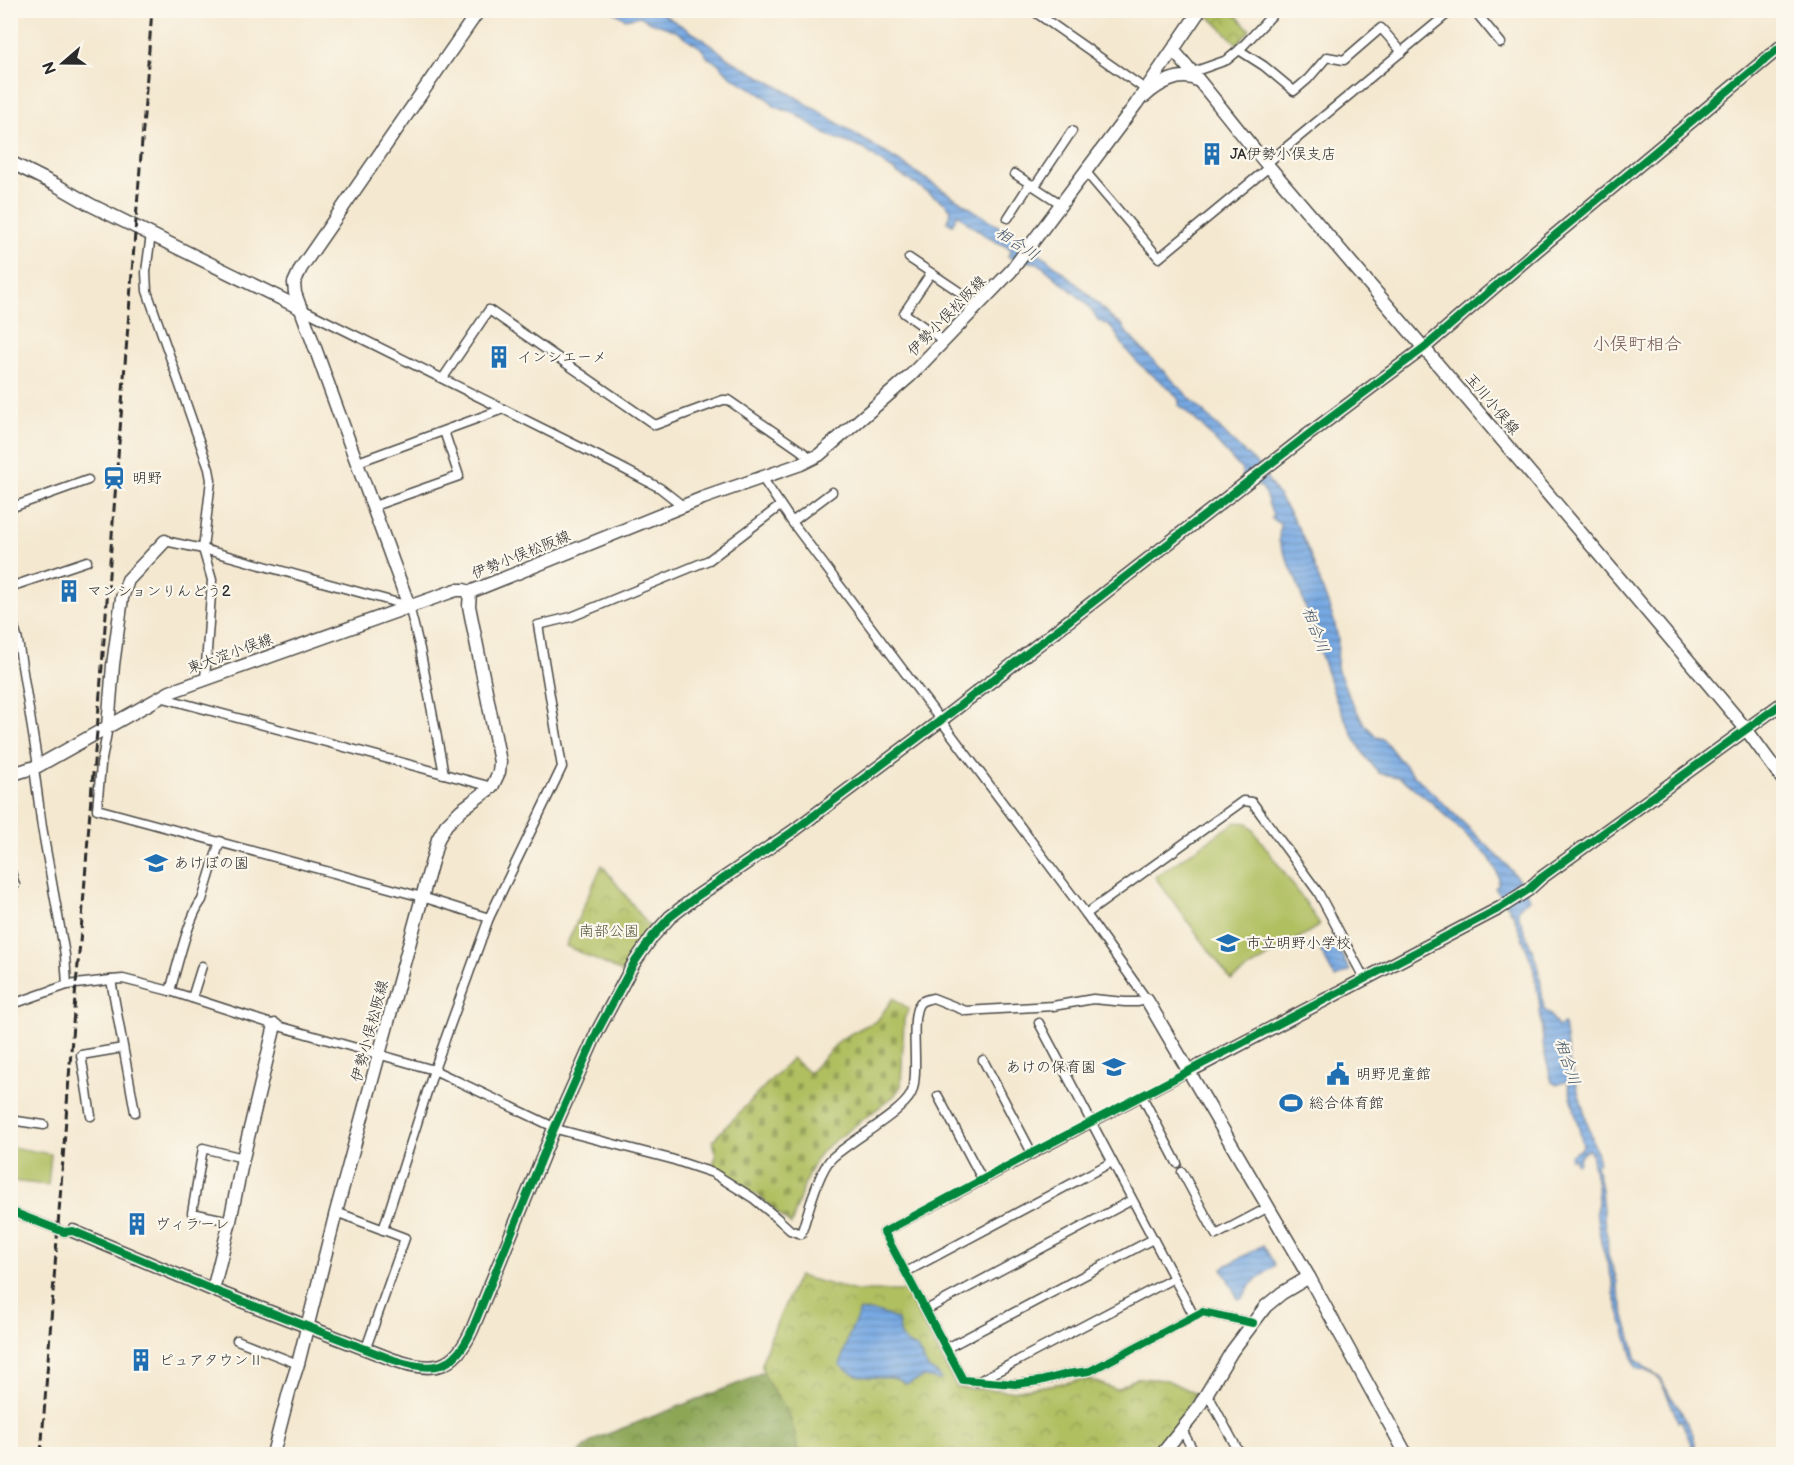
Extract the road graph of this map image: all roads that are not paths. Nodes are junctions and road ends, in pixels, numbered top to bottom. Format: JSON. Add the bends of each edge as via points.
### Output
{"nodes":[{"id":1,"x":479,"y":10,"type":"edge"},
{"id":2,"x":1032,"y":10,"type":"edge"},
{"id":3,"x":1200,"y":10,"type":"edge"},
{"id":4,"x":1277,"y":10,"type":"edge"},
{"id":5,"x":1452,"y":10,"type":"edge"},
{"id":6,"x":1474,"y":10,"type":"edge"},
{"id":7,"x":1502,"y":43,"type":"dead end"},
{"id":8,"x":1784,"y":44,"type":"edge"},
{"id":9,"x":1173,"y":50,"type":"junction"},
{"id":10,"x":1239,"y":50,"type":"junction"},
{"id":11,"x":1402,"y":52,"type":"junction"},
{"id":12,"x":1193,"y":72,"type":"junction"},
{"id":13,"x":1203,"y":83,"type":"junction"},
{"id":14,"x":1145,"y":89,"type":"junction"},
{"id":15,"x":1136,"y":104,"type":"junction"},
{"id":16,"x":1072,"y":131,"type":"dead end"},
{"id":17,"x":10,"y":162,"type":"edge"},
{"id":18,"x":1268,"y":165,"type":"junction"},
{"id":19,"x":1085,"y":171,"type":"junction"},
{"id":20,"x":1015,"y":174,"type":"dead end"},
{"id":21,"x":1032,"y":184,"type":"junction"},
{"id":22,"x":1061,"y":204,"type":"junction"},
{"id":23,"x":1008,"y":218,"type":"dead end"},
{"id":24,"x":151,"y":234,"type":"junction"},
{"id":25,"x":909,"y":258,"type":"dead end"},
{"id":26,"x":931,"y":273,"type":"junction"},
{"id":27,"x":979,"y":305,"type":"junction"},
{"id":28,"x":302,"y":309,"type":"junction"},
{"id":29,"x":944,"y":341,"type":"junction"},
{"id":30,"x":1425,"y":347,"type":"junction"},
{"id":31,"x":443,"y":378,"type":"junction"},
{"id":32,"x":503,"y":409,"type":"junction"},
{"id":33,"x":444,"y":430,"type":"junction"},
{"id":34,"x":813,"y":459,"type":"junction"},
{"id":35,"x":358,"y":462,"type":"junction"},
{"id":36,"x":761,"y":476,"type":"junction"},
{"id":37,"x":88,"y":480,"type":"dead end"},
{"id":38,"x":832,"y":492,"type":"dead end"},
{"id":39,"x":374,"y":506,"type":"junction"},
{"id":40,"x":683,"y":506,"type":"junction"},
{"id":41,"x":780,"y":506,"type":"junction"},
{"id":42,"x":10,"y":508,"type":"edge"},
{"id":43,"x":792,"y":522,"type":"junction"},
{"id":44,"x":165,"y":541,"type":"joint"},
{"id":45,"x":203,"y":549,"type":"junction"},
{"id":46,"x":87,"y":561,"type":"dead end"},
{"id":47,"x":10,"y":587,"type":"edge"},
{"id":48,"x":470,"y":592,"type":"junction"},
{"id":49,"x":409,"y":606,"type":"junction"},
{"id":50,"x":10,"y":612,"type":"edge"},
{"id":51,"x":204,"y":679,"type":"junction"},
{"id":52,"x":160,"y":697,"type":"junction"},
{"id":53,"x":1784,"y":702,"type":"edge"},
{"id":54,"x":940,"y":721,"type":"junction"},
{"id":55,"x":108,"y":727,"type":"junction"},
{"id":56,"x":1746,"y":729,"type":"junction"},
{"id":57,"x":36,"y":767,"type":"junction"},
{"id":58,"x":444,"y":774,"type":"junction"},
{"id":59,"x":10,"y":775,"type":"edge"},
{"id":60,"x":1784,"y":781,"type":"edge"},
{"id":61,"x":492,"y":787,"type":"junction"},
{"id":62,"x":220,"y":841,"type":"junction"},
{"id":63,"x":10,"y":869,"type":"edge"},
{"id":64,"x":10,"y":886,"type":"edge"},
{"id":65,"x":422,"y":897,"type":"junction"},
{"id":66,"x":1086,"y":914,"type":"junction"},
{"id":67,"x":489,"y":918,"type":"junction"},
{"id":68,"x":202,"y":966,"type":"dead end"},
{"id":69,"x":1364,"y":978,"type":"junction"},
{"id":70,"x":111,"y":980,"type":"junction"},
{"id":71,"x":67,"y":985,"type":"junction"},
{"id":72,"x":170,"y":991,"type":"junction"},
{"id":73,"x":192,"y":998,"type":"junction"},
{"id":74,"x":1147,"y":1000,"type":"junction"},
{"id":75,"x":10,"y":1005,"type":"edge"},
{"id":76,"x":1039,"y":1023,"type":"dead end"},
{"id":77,"x":275,"y":1024,"type":"junction"},
{"id":78,"x":123,"y":1048,"type":"junction"},
{"id":79,"x":379,"y":1055,"type":"junction"},
{"id":80,"x":983,"y":1060,"type":"dead end"},
{"id":81,"x":434,"y":1070,"type":"junction"},
{"id":82,"x":1188,"y":1072,"type":"junction"},
{"id":83,"x":938,"y":1096,"type":"dead end"},
{"id":84,"x":1142,"y":1096,"type":"junction"},
{"id":85,"x":135,"y":1112,"type":"dead end"},
{"id":86,"x":91,"y":1116,"type":"dead end"},
{"id":87,"x":10,"y":1120,"type":"edge"},
{"id":88,"x":1091,"y":1122,"type":"junction"},
{"id":89,"x":44,"y":1125,"type":"dead end"},
{"id":90,"x":555,"y":1128,"type":"junction"},
{"id":91,"x":1032,"y":1153,"type":"junction"},
{"id":92,"x":243,"y":1158,"type":"junction"},
{"id":93,"x":1112,"y":1162,"type":"junction"},
{"id":94,"x":1177,"y":1163,"type":"dead end"},
{"id":95,"x":1182,"y":1172,"type":"dead end"},
{"id":96,"x":982,"y":1179,"type":"junction"},
{"id":97,"x":1132,"y":1200,"type":"junction"},
{"id":98,"x":1267,"y":1208,"type":"junction"},
{"id":99,"x":10,"y":1211,"type":"edge"},
{"id":100,"x":336,"y":1212,"type":"junction"},
{"id":101,"x":230,"y":1221,"type":"junction"},
{"id":102,"x":383,"y":1230,"type":"junction"},
{"id":103,"x":73,"y":1231,"type":"joint"},
{"id":104,"x":1153,"y":1239,"type":"junction"},
{"id":105,"x":906,"y":1272,"type":"junction"},
{"id":106,"x":1309,"y":1277,"type":"junction"},
{"id":107,"x":1174,"y":1278,"type":"junction"},
{"id":108,"x":213,"y":1290,"type":"junction"},
{"id":109,"x":926,"y":1310,"type":"junction"},
{"id":110,"x":1194,"y":1316,"type":"junction"},
{"id":111,"x":1253,"y":1323,"type":"junction"},
{"id":112,"x":308,"y":1326,"type":"junction"},
{"id":113,"x":237,"y":1340,"type":"dead end"},
{"id":114,"x":366,"y":1348,"type":"junction"},
{"id":115,"x":947,"y":1348,"type":"junction"},
{"id":116,"x":298,"y":1364,"type":"junction"},
{"id":117,"x":977,"y":1382,"type":"junction"},
{"id":118,"x":1207,"y":1393,"type":"junction"},
{"id":119,"x":1182,"y":1430,"type":"junction"},
{"id":120,"x":273,"y":1455,"type":"edge"},
{"id":121,"x":1162,"y":1455,"type":"edge"},
{"id":122,"x":1195,"y":1455,"type":"edge"},
{"id":123,"x":1240,"y":1455,"type":"edge"},
{"id":124,"x":1406,"y":1455,"type":"edge"}],
"edges":[{"from":1,"to":28,"type":"street","via":[[301,268],[294,283]]},
{"from":2,"to":14,"type":"street"},
{"from":3,"to":9,"type":"street","name":"伊勢小俣松阪線"},
{"from":4,"to":10,"type":"street"},
{"from":5,"to":11,"type":"street"},
{"from":6,"to":7,"type":"street"},
{"from":8,"to":30,"type":"street"},
{"from":9,"to":12,"type":"street","name":"玉川小俣線"},
{"from":9,"to":14,"type":"street","name":"伊勢小俣松阪線"},
{"from":10,"to":11,"type":"street","via":[[1294,92],[1327,57],[1344,60],[1381,28]]},
{"from":10,"to":12,"type":"street","via":[[1222,63]]},
{"from":11,"to":18,"type":"street"},
{"from":12,"to":13,"type":"street","name":"玉川小俣線"},
{"from":13,"to":15,"type":"street","via":[[1190,77],[1174,79],[1158,85]]},
{"from":13,"to":18,"type":"street","name":"玉川小俣線"},
{"from":14,"to":15,"type":"street","name":"伊勢小俣松阪線"},
{"from":15,"to":19,"type":"street","name":"伊勢小俣松阪線"},
{"from":16,"to":21,"type":"street","via":[[1037,183]]},
{"from":17,"to":24,"type":"street"},
{"from":18,"to":19,"type":"street","via":[[1159,258]]},
{"from":18,"to":30,"type":"street","name":"玉川小俣線"},
{"from":19,"to":22,"type":"street","name":"伊勢小俣松阪線"},
{"from":20,"to":21,"type":"street"},
{"from":21,"to":22,"type":"street"},
{"from":21,"to":23,"type":"street"},
{"from":22,"to":27,"type":"street","name":"伊勢小俣松阪線","via":[[1011,271]]},
{"from":24,"to":28,"type":"street"},
{"from":24,"to":45,"type":"street","via":[[147,291],[211,480]]},
{"from":25,"to":26,"type":"street"},
{"from":26,"to":27,"type":"street"},
{"from":26,"to":29,"type":"street","via":[[904,313]]},
{"from":27,"to":29,"type":"street","name":"伊勢小俣松阪線"},
{"from":28,"to":31,"type":"street"},
{"from":28,"to":35,"type":"street"},
{"from":29,"to":34,"type":"street","name":"伊勢小俣松阪線","via":[[910,376]]},
{"from":30,"to":54,"type":"street"},
{"from":30,"to":56,"type":"street","name":"玉川小俣線"},
{"from":31,"to":32,"type":"street"},
{"from":31,"to":34,"type":"street","via":[[489,310],[656,425],[728,400]]},
{"from":32,"to":33,"type":"street"},
{"from":32,"to":40,"type":"street","via":[[660,488]]},
{"from":33,"to":35,"type":"street"},
{"from":33,"to":39,"type":"street","via":[[459,476]]},
{"from":34,"to":36,"type":"street","name":"伊勢小俣松阪線"},
{"from":35,"to":39,"type":"street"},
{"from":36,"to":40,"type":"street","name":"伊勢小俣松阪線"},
{"from":36,"to":41,"type":"street"},
{"from":37,"to":42,"type":"street"},
{"from":38,"to":43,"type":"street"},
{"from":39,"to":49,"type":"street"},
{"from":40,"to":48,"type":"street","name":"伊勢小俣松阪線"},
{"from":41,"to":43,"type":"street"},
{"from":41,"to":67,"type":"street","via":[[709,560],[571,617],[538,625],[562,766]]},
{"from":43,"to":54,"type":"street"},
{"from":44,"to":45,"type":"street"},
{"from":44,"to":55,"type":"street","via":[[128,580],[122,598]]},
{"from":45,"to":49,"type":"street"},
{"from":45,"to":51,"type":"street","via":[[212,580]]},
{"from":46,"to":47,"type":"street"},
{"from":48,"to":49,"type":"street","name":"東大淀小俣線","via":[[456,590]]},
{"from":48,"to":61,"type":"street","name":"伊勢小俣松阪線","via":[[469,606],[500,762]]},
{"from":49,"to":51,"type":"street","name":"東大淀小俣線"},
{"from":49,"to":58,"type":"street"},
{"from":50,"to":57,"type":"street","via":[[18,641]]},
{"from":51,"to":52,"type":"street","name":"東大淀小俣線"},
{"from":52,"to":55,"type":"street","name":"東大淀小俣線"},
{"from":52,"to":58,"type":"street"},
{"from":53,"to":56,"type":"street"},
{"from":54,"to":66,"type":"street"},
{"from":54,"to":90,"type":"street","via":[[663,925],[634,963],[611,1005]]},
{"from":55,"to":57,"type":"street","name":"東大淀小俣線"},
{"from":55,"to":62,"type":"street","via":[[97,808]]},
{"from":56,"to":60,"type":"street","name":"玉川小俣線"},
{"from":56,"to":69,"type":"street","via":[[1528,890]]},
{"from":57,"to":59,"type":"street","name":"東大淀小俣線"},
{"from":57,"to":71,"type":"street"},
{"from":58,"to":61,"type":"street"},
{"from":61,"to":65,"type":"street","name":"伊勢小俣松阪線","via":[[446,825],[438,839]]},
{"from":62,"to":65,"type":"street"},
{"from":62,"to":72,"type":"street"},
{"from":63,"to":64,"type":"street","via":[[15,885]]},
{"from":65,"to":67,"type":"street"},
{"from":65,"to":79,"type":"street","name":"伊勢小俣松阪線"},
{"from":66,"to":69,"type":"street","via":[[1243,801],[1252,802],[1318,892]]},
{"from":66,"to":74,"type":"street"},
{"from":67,"to":81,"type":"street"},
{"from":68,"to":73,"type":"street"},
{"from":69,"to":82,"type":"street"},
{"from":70,"to":71,"type":"street"},
{"from":70,"to":72,"type":"street","via":[[123,979]]},
{"from":70,"to":78,"type":"street"},
{"from":71,"to":75,"type":"street"},
{"from":72,"to":73,"type":"street"},
{"from":73,"to":77,"type":"street"},
{"from":74,"to":82,"type":"street"},
{"from":74,"to":90,"type":"street","via":[[1093,999],[1053,1006],[966,1011],[933,998],[923,1001],[916,1019],[915,1078],[909,1098],[831,1158],[821,1175],[801,1234],[789,1230],[753,1198],[713,1173]]},
{"from":76,"to":88,"type":"street"},
{"from":77,"to":79,"type":"street"},
{"from":77,"to":92,"type":"street"},
{"from":78,"to":85,"type":"street"},
{"from":78,"to":86,"type":"street","via":[[81,1055]]},
{"from":79,"to":81,"type":"street"},
{"from":79,"to":100,"type":"street","name":"伊勢小俣松阪線"},
{"from":80,"to":91,"type":"street"},
{"from":81,"to":90,"type":"street"},
{"from":81,"to":102,"type":"street"},
{"from":82,"to":84,"type":"street"},
{"from":82,"to":98,"type":"street"},
{"from":83,"to":96,"type":"street"},
{"from":84,"to":88,"type":"street"},
{"from":84,"to":94,"type":"street"},
{"from":87,"to":89,"type":"street"},
{"from":88,"to":91,"type":"street"},
{"from":88,"to":93,"type":"street"},
{"from":90,"to":114,"type":"street","via":[[462,1348],[447,1362],[429,1367],[411,1366]]},
{"from":91,"to":96,"type":"street"},
{"from":92,"to":101,"type":"street"},
{"from":92,"to":101,"type":"street","via":[[203,1148],[192,1213]]},
{"from":93,"to":97,"type":"street"},
{"from":93,"to":105,"type":"street"},
{"from":95,"to":98,"type":"street","via":[[1216,1235]]},
{"from":96,"to":105,"type":"street","via":[[884,1232]]},
{"from":97,"to":104,"type":"street"},
{"from":97,"to":109,"type":"street"},
{"from":98,"to":106,"type":"street"},
{"from":99,"to":103,"type":"street","via":[[64,1232]]},
{"from":100,"to":102,"type":"street"},
{"from":100,"to":112,"type":"street","name":"伊勢小俣松阪線"},
{"from":101,"to":108,"type":"street"},
{"from":102,"to":114,"type":"street","via":[[405,1238]]},
{"from":103,"to":108,"type":"street"},
{"from":104,"to":107,"type":"street"},
{"from":104,"to":115,"type":"street"},
{"from":105,"to":109,"type":"street"},
{"from":106,"to":111,"type":"street","via":[[1271,1301]]},
{"from":106,"to":124,"type":"street"},
{"from":107,"to":110,"type":"street"},
{"from":107,"to":117,"type":"street"},
{"from":108,"to":112,"type":"street"},
{"from":109,"to":115,"type":"street"},
{"from":110,"to":111,"type":"street","via":[[1203,1312]]},
{"from":110,"to":117,"type":"street","via":[[1090,1371],[1015,1384]]},
{"from":111,"to":118,"type":"street"},
{"from":112,"to":114,"type":"street"},
{"from":112,"to":116,"type":"street","name":"伊勢小俣松阪線"},
{"from":113,"to":116,"type":"street"},
{"from":115,"to":117,"type":"street","via":[[963,1380]]},
{"from":116,"to":120,"type":"street","name":"伊勢小俣松阪線"},
{"from":118,"to":119,"type":"street"},
{"from":118,"to":123,"type":"street"},
{"from":119,"to":121,"type":"street"},
{"from":119,"to":122,"type":"street"}]}
